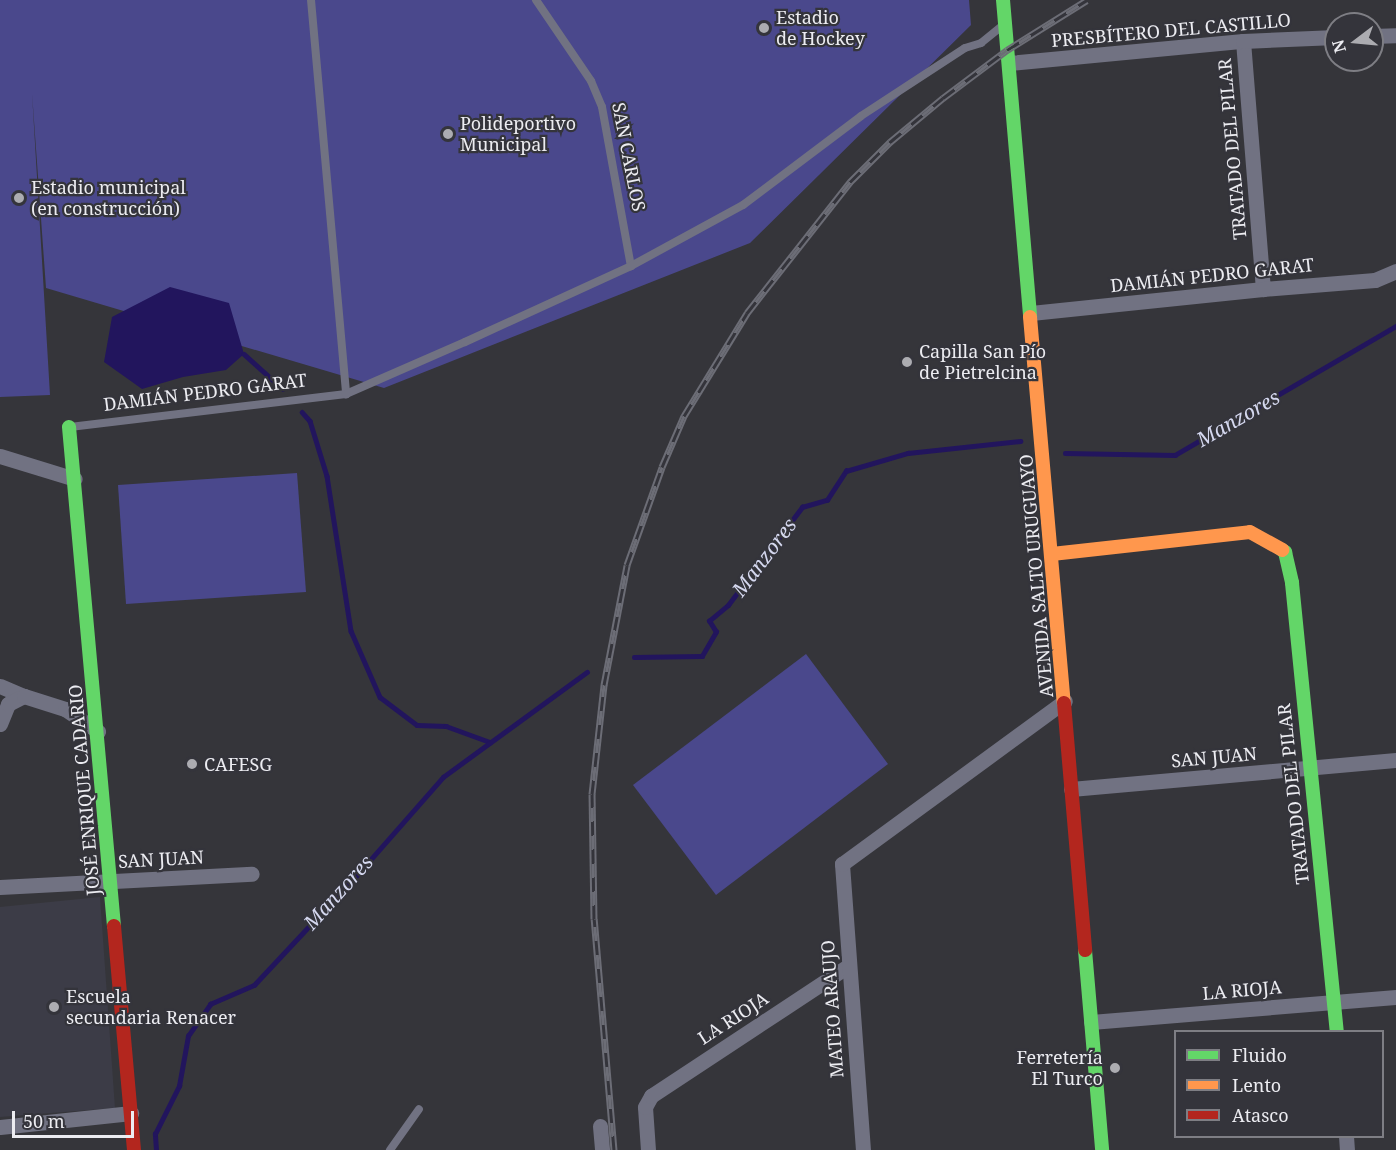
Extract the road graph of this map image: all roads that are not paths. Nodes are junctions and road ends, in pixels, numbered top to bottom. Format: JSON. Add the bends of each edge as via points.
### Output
{"nodes":[{"id":1,"x":311,"y":0,"type":"edge"},
{"id":2,"x":536,"y":0,"type":"edge"},
{"id":3,"x":1003,"y":0,"type":"edge"},
{"id":4,"x":1005,"y":24,"type":"junction"},
{"id":5,"x":1324,"y":38,"type":"edge"},
{"id":6,"x":1243,"y":41,"type":"junction"},
{"id":7,"x":1009,"y":63,"type":"junction"},
{"id":8,"x":631,"y":266,"type":"junction"},
{"id":9,"x":1396,"y":271,"type":"edge"},
{"id":10,"x":1263,"y":289,"type":"junction"},
{"id":11,"x":1031,"y":314,"type":"junction"},
{"id":12,"x":346,"y":394,"type":"junction"},
{"id":13,"x":69,"y":427,"type":"joint"},
{"id":14,"x":0,"y":456,"type":"edge"},
{"id":15,"x":75,"y":479,"type":"junction"},
{"id":16,"x":1052,"y":554,"type":"junction"},
{"id":17,"x":0,"y":686,"type":"edge"},
{"id":18,"x":24,"y":696,"type":"junction"},
{"id":19,"x":1065,"y":702,"type":"junction"},
{"id":20,"x":0,"y":724,"type":"edge"},
{"id":21,"x":98,"y":731,"type":"junction"},
{"id":22,"x":1396,"y":760,"type":"edge"},
{"id":23,"x":1310,"y":768,"type":"junction"},
{"id":24,"x":1071,"y":789,"type":"junction"},
{"id":25,"x":252,"y":874,"type":"dead end"},
{"id":26,"x":110,"y":881,"type":"junction"},
{"id":27,"x":0,"y":887,"type":"edge"},
{"id":28,"x":848,"y":966,"type":"junction"},
{"id":29,"x":1396,"y":997,"type":"edge"},
{"id":30,"x":1334,"y":1002,"type":"junction"},
{"id":31,"x":1091,"y":1022,"type":"junction"},
{"id":32,"x":1337,"y":1030,"type":"edge"},
{"id":33,"x":419,"y":1108,"type":"dead end"},
{"id":34,"x":131,"y":1113,"type":"junction"},
{"id":35,"x":600,"y":1126,"type":"dead end"},
{"id":36,"x":0,"y":1127,"type":"edge"},
{"id":37,"x":134,"y":1150,"type":"edge"},
{"id":38,"x":390,"y":1150,"type":"edge"},
{"id":39,"x":602,"y":1150,"type":"edge"},
{"id":40,"x":648,"y":1150,"type":"edge"},
{"id":41,"x":863,"y":1150,"type":"edge"},
{"id":42,"x":1102,"y":1150,"type":"edge"}],
"edges":[{"from":1,"to":12,"type":"lane"},
{"from":2,"to":8,"type":"lane","name":"SAN CARLOS","via":[[591,81],[602,107]]},
{"from":3,"to":4,"type":"street","name":"AVENIDA SALTO URUGUAYO"},
{"from":4,"to":7,"type":"street","name":"AVENIDA SALTO URUGUAYO"},
{"from":4,"to":8,"type":"lane","name":"DAMIÁN PEDRO GARAT","via":[[981,43],[965,48],[861,116],[743,205]]},
{"from":5,"to":6,"type":"street","name":"PRESBÍTERO DEL CASTILLO"},
{"from":6,"to":7,"type":"street","name":"PRESBÍTERO DEL CASTILLO"},
{"from":6,"to":10,"type":"street","name":"TRATADO DEL PILAR"},
{"from":7,"to":11,"type":"street","name":"AVENIDA SALTO URUGUAYO"},
{"from":8,"to":12,"type":"lane","name":"DAMIÁN PEDRO GARAT"},
{"from":9,"to":10,"type":"street","name":"DAMIÁN PEDRO GARAT","via":[[1375,280]]},
{"from":10,"to":11,"type":"street","name":"DAMIÁN PEDRO GARAT"},
{"from":11,"to":16,"type":"street","name":"AVENIDA SALTO URUGUAYO"},
{"from":12,"to":13,"type":"lane","name":"DAMIÁN PEDRO GARAT"},
{"from":13,"to":15,"type":"street","name":"JOSÉ ENRIQUE CADARIO"},
{"from":14,"to":15,"type":"street"},
{"from":15,"to":21,"type":"street","name":"JOSÉ ENRIQUE CADARIO"},
{"from":16,"to":19,"type":"street","name":"AVENIDA SALTO URUGUAYO"},
{"from":16,"to":23,"type":"street","name":"TRATADO DEL PILAR","via":[[1250,532],[1285,552],[1292,583]]},
{"from":17,"to":18,"type":"street"},
{"from":18,"to":20,"type":"street","via":[[8,704]]},
{"from":18,"to":21,"type":"street","via":[[65,709]]},
{"from":19,"to":24,"type":"street","name":"AVENIDA SALTO URUGUAYO"},
{"from":19,"to":28,"type":"street","name":"MATEO ARAUJO","via":[[842,864]]},
{"from":21,"to":26,"type":"street","name":"JOSÉ ENRIQUE CADARIO"},
{"from":22,"to":23,"type":"street","name":"SAN JUAN"},
{"from":23,"to":24,"type":"street","name":"SAN JUAN"},
{"from":23,"to":30,"type":"street","name":"TRATADO DEL PILAR"},
{"from":24,"to":31,"type":"street","name":"AVENIDA SALTO URUGUAYO"},
{"from":25,"to":26,"type":"street","name":"SAN JUAN"},
{"from":26,"to":27,"type":"street","name":"SAN JUAN"},
{"from":26,"to":34,"type":"street","name":"JOSÉ ENRIQUE CADARIO"},
{"from":28,"to":40,"type":"street","name":"LA RIOJA","via":[[654,1094],[645,1107]]},
{"from":28,"to":41,"type":"street","name":"MATEO ARAUJO"},
{"from":29,"to":30,"type":"street","name":"LA RIOJA"},
{"from":30,"to":31,"type":"street","name":"LA RIOJA"},
{"from":30,"to":32,"type":"street","name":"TRATADO DEL PILAR"},
{"from":31,"to":42,"type":"street","name":"AVENIDA SALTO URUGUAYO"},
{"from":33,"to":38,"type":"lane"},
{"from":34,"to":36,"type":"street"},
{"from":34,"to":37,"type":"street","name":"JOSÉ ENRIQUE CADARIO"},
{"from":35,"to":39,"type":"street"}]}
